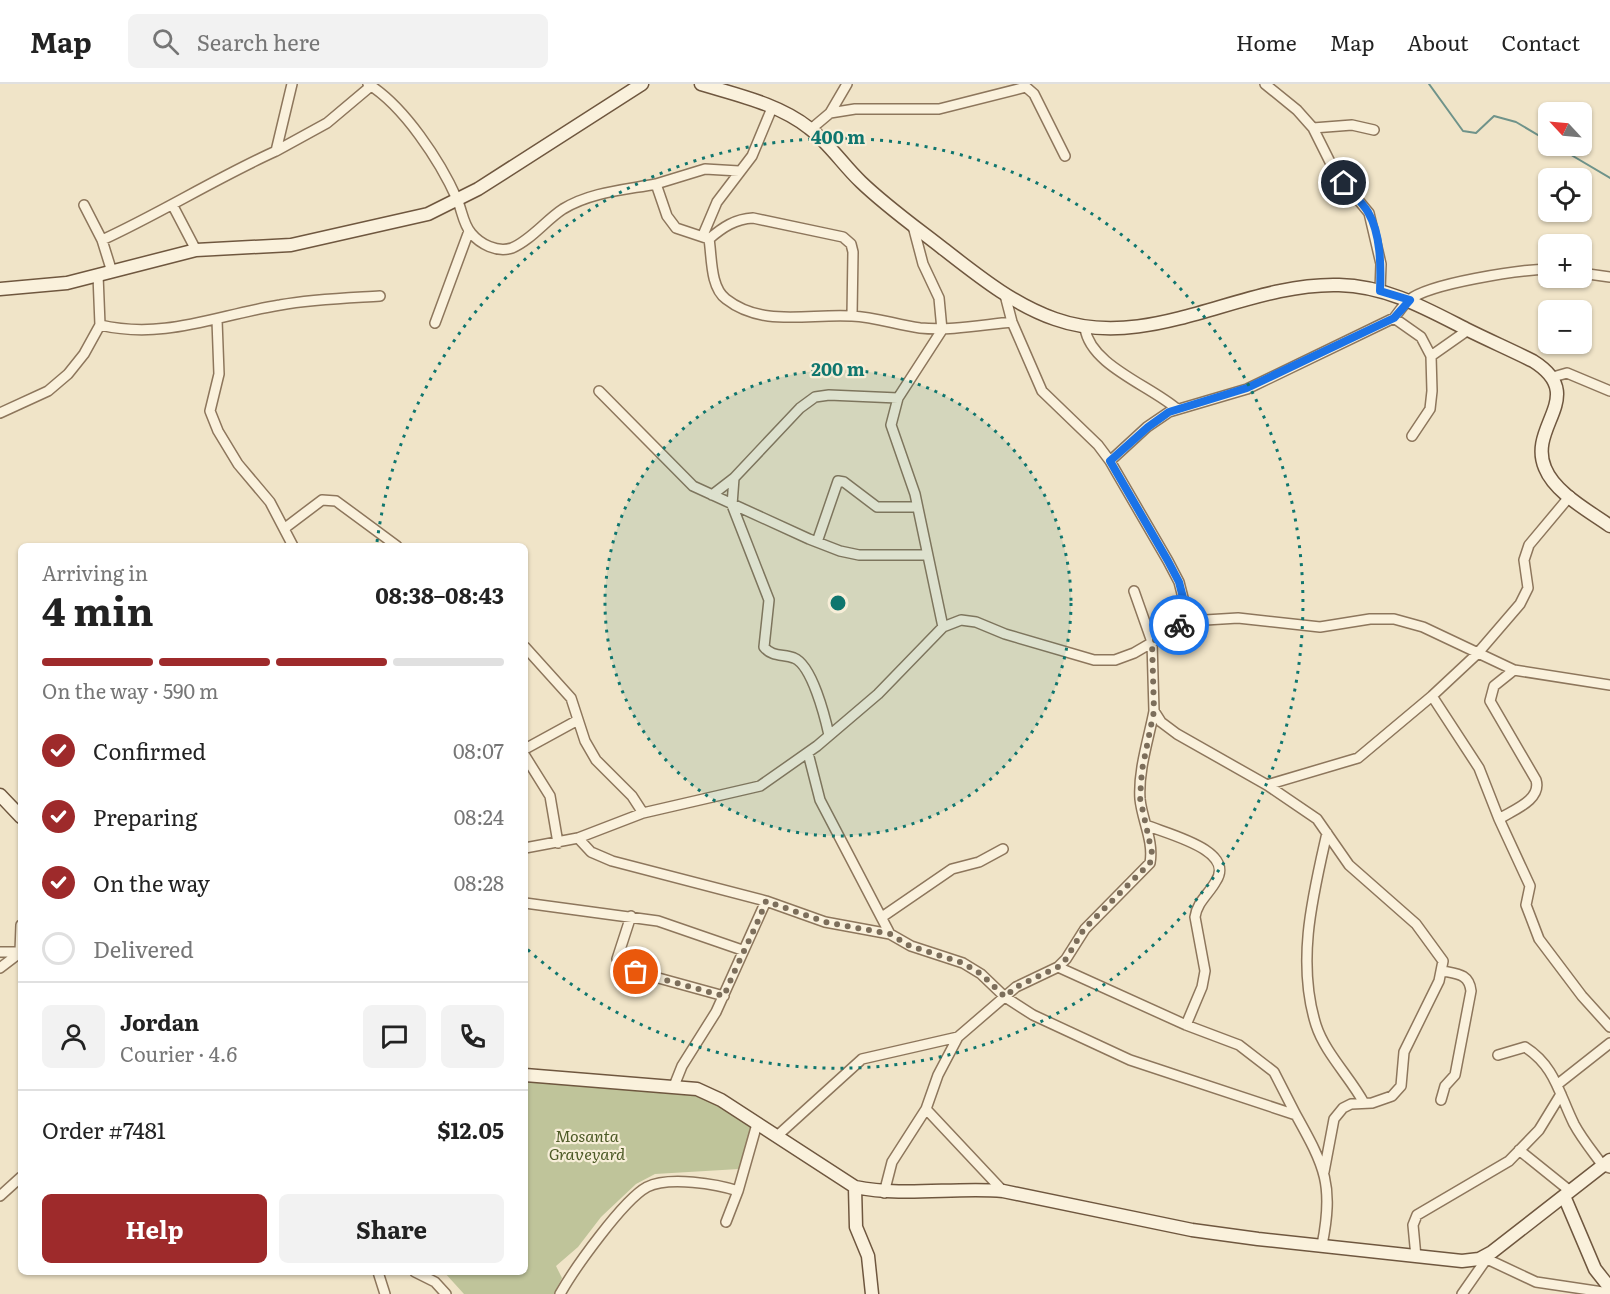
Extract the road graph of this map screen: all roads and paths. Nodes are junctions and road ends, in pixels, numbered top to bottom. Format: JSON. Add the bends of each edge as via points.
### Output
{"nodes":[{"id":1,"x":292,"y":84,"type":"edge"},
{"id":2,"x":642,"y":84,"type":"edge"},
{"id":3,"x":701,"y":84,"type":"edge"},
{"id":4,"x":847,"y":84,"type":"edge"},
{"id":5,"x":1265,"y":84,"type":"edge"},
{"id":6,"x":370,"y":85,"type":"edge"},
{"id":7,"x":772,"y":108,"type":"junction"},
{"id":8,"x":830,"y":113,"type":"junction"},
{"id":9,"x":1313,"y":128,"type":"junction"},
{"id":10,"x":811,"y":129,"type":"junction"},
{"id":11,"x":1374,"y":130,"type":"dead end"},
{"id":12,"x":276,"y":151,"type":"junction"},
{"id":13,"x":1065,"y":156,"type":"dead end"},
{"id":14,"x":739,"y":171,"type":"junction"},
{"id":15,"x":656,"y":184,"type":"junction"},
{"id":16,"x":458,"y":201,"type":"junction"},
{"id":17,"x":84,"y":205,"type":"dead end"},
{"id":18,"x":173,"y":206,"type":"junction"},
{"id":19,"x":914,"y":226,"type":"junction"},
{"id":20,"x":469,"y":231,"type":"junction"},
{"id":21,"x":706,"y":237,"type":"junction"},
{"id":22,"x":102,"y":240,"type":"junction"},
{"id":23,"x":196,"y":250,"type":"junction"},
{"id":24,"x":1538,"y":270,"type":"edge"},
{"id":25,"x":112,"y":272,"type":"junction"},
{"id":26,"x":98,"y":275,"type":"junction"},
{"id":27,"x":1592,"y":275,"type":"edge"},
{"id":28,"x":1610,"y":277,"type":"edge"},
{"id":29,"x":0,"y":289,"type":"edge"},
{"id":30,"x":1380,"y":291,"type":"junction"},
{"id":31,"x":1005,"y":295,"type":"junction"},
{"id":32,"x":380,"y":296,"type":"dead end"},
{"id":33,"x":1410,"y":300,"type":"junction"},
{"id":34,"x":852,"y":316,"type":"junction"},
{"id":35,"x":1394,"y":318,"type":"junction"},
{"id":36,"x":217,"y":320,"type":"junction"},
{"id":37,"x":1012,"y":322,"type":"junction"},
{"id":38,"x":435,"y":323,"type":"dead end"},
{"id":39,"x":100,"y":325,"type":"junction"},
{"id":40,"x":1085,"y":327,"type":"junction"},
{"id":41,"x":942,"y":330,"type":"junction"},
{"id":42,"x":1468,"y":330,"type":"junction"},
{"id":43,"x":1431,"y":356,"type":"junction"},
{"id":44,"x":1553,"y":377,"type":"junction"},
{"id":45,"x":599,"y":390,"type":"dead end"},
{"id":46,"x":1610,"y":391,"type":"edge"},
{"id":47,"x":898,"y":398,"type":"junction"},
{"id":48,"x":1177,"y":409,"type":"junction"},
{"id":49,"x":0,"y":413,"type":"edge"},
{"id":50,"x":1412,"y":435,"type":"dead end"},
{"id":51,"x":1110,"y":461,"type":"junction"},
{"id":52,"x":734,"y":478,"type":"junction"},
{"id":53,"x":712,"y":495,"type":"junction"},
{"id":54,"x":1570,"y":496,"type":"junction"},
{"id":55,"x":732,"y":505,"type":"junction"},
{"id":56,"x":917,"y":507,"type":"junction"},
{"id":57,"x":1610,"y":526,"type":"edge"},
{"id":58,"x":285,"y":528,"type":"junction"},
{"id":59,"x":817,"y":542,"type":"junction"},
{"id":60,"x":292,"y":543,"type":"edge"},
{"id":61,"x":394,"y":543,"type":"edge"},
{"id":62,"x":926,"y":555,"type":"junction"},
{"id":63,"x":1134,"y":591,"type":"dead end"},
{"id":64,"x":1189,"y":621,"type":"junction"},
{"id":65,"x":943,"y":627,"type":"junction"},
{"id":66,"x":1152,"y":642,"type":"junction"},
{"id":67,"x":528,"y":650,"type":"edge"},
{"id":68,"x":1477,"y":654,"type":"junction"},
{"id":69,"x":1514,"y":669,"type":"junction"},
{"id":70,"x":1610,"y":685,"type":"edge"},
{"id":71,"x":1432,"y":696,"type":"junction"},
{"id":72,"x":1154,"y":711,"type":"junction"},
{"id":73,"x":579,"y":720,"type":"junction"},
{"id":74,"x":829,"y":735,"type":"junction"},
{"id":75,"x":528,"y":747,"type":"edge"},
{"id":76,"x":808,"y":753,"type":"junction"},
{"id":77,"x":528,"y":761,"type":"edge"},
{"id":78,"x":1267,"y":784,"type":"junction"},
{"id":79,"x":0,"y":795,"type":"edge"},
{"id":80,"x":643,"y":813,"type":"junction"},
{"id":81,"x":18,"y":814,"type":"edge"},
{"id":82,"x":1499,"y":819,"type":"junction"},
{"id":83,"x":1146,"y":825,"type":"junction"},
{"id":84,"x":1327,"y":833,"type":"junction"},
{"id":85,"x":578,"y":838,"type":"junction"},
{"id":86,"x":558,"y":843,"type":"junction"},
{"id":87,"x":528,"y":848,"type":"edge"},
{"id":88,"x":1003,"y":849,"type":"dead end"},
{"id":89,"x":766,"y":901,"type":"junction"},
{"id":90,"x":528,"y":903,"type":"edge"},
{"id":91,"x":631,"y":916,"type":"junction"},
{"id":92,"x":882,"y":916,"type":"junction"},
{"id":93,"x":890,"y":934,"type":"junction"},
{"id":94,"x":742,"y":950,"type":"junction"},
{"id":95,"x":0,"y":952,"type":"edge"},
{"id":96,"x":18,"y":952,"type":"edge"},
{"id":97,"x":18,"y":954,"type":"edge"},
{"id":98,"x":1058,"y":967,"type":"junction"},
{"id":99,"x":0,"y":968,"type":"edge"},
{"id":100,"x":1443,"y":971,"type":"junction"},
{"id":101,"x":724,"y":996,"type":"junction"},
{"id":102,"x":1005,"y":997,"type":"junction"},
{"id":103,"x":1186,"y":1025,"type":"junction"},
{"id":104,"x":1610,"y":1027,"type":"edge"},
{"id":105,"x":958,"y":1037,"type":"junction"},
{"id":106,"x":1610,"y":1042,"type":"edge"},
{"id":107,"x":1498,"y":1055,"type":"dead end"},
{"id":108,"x":528,"y":1075,"type":"edge"},
{"id":109,"x":1558,"y":1084,"type":"junction"},
{"id":110,"x":674,"y":1086,"type":"junction"},
{"id":111,"x":1560,"y":1094,"type":"junction"},
{"id":112,"x":1441,"y":1100,"type":"dead end"},
{"id":113,"x":1364,"y":1103,"type":"junction"},
{"id":114,"x":926,"y":1109,"type":"junction"},
{"id":115,"x":1296,"y":1115,"type":"junction"},
{"id":116,"x":757,"y":1124,"type":"junction"},
{"id":117,"x":777,"y":1136,"type":"junction"},
{"id":118,"x":1519,"y":1150,"type":"junction"},
{"id":119,"x":1608,"y":1165,"type":"edge"},
{"id":120,"x":1324,"y":1172,"type":"junction"},
{"id":121,"x":18,"y":1180,"type":"edge"},
{"id":122,"x":855,"y":1187,"type":"junction"},
{"id":123,"x":738,"y":1191,"type":"junction"},
{"id":124,"x":1003,"y":1191,"type":"junction"},
{"id":125,"x":884,"y":1193,"type":"junction"},
{"id":126,"x":1567,"y":1194,"type":"junction"},
{"id":127,"x":0,"y":1196,"type":"edge"},
{"id":128,"x":726,"y":1222,"type":"dead end"},
{"id":129,"x":1322,"y":1245,"type":"junction"},
{"id":130,"x":1490,"y":1255,"type":"junction"},
{"id":131,"x":1416,"y":1257,"type":"junction"},
{"id":132,"x":379,"y":1275,"type":"edge"},
{"id":133,"x":421,"y":1275,"type":"edge"},
{"id":134,"x":1610,"y":1288,"type":"edge"},
{"id":135,"x":1610,"y":1293,"type":"edge"},
{"id":136,"x":385,"y":1294,"type":"edge"},
{"id":137,"x":446,"y":1294,"type":"edge"},
{"id":138,"x":560,"y":1294,"type":"edge"},
{"id":139,"x":872,"y":1294,"type":"edge"},
{"id":140,"x":1462,"y":1294,"type":"edge"}],
"edges":[{"from":1,"to":12,"type":"street"},
{"from":2,"to":16,"type":"street"},
{"from":3,"to":7,"type":"street"},
{"from":4,"to":8,"type":"street"},
{"from":5,"to":9,"type":"street"},
{"from":6,"to":12,"type":"street","via":[[327,123]]},
{"from":6,"to":16,"type":"street","via":[[393,102],[439,166]]},
{"from":7,"to":10,"type":"street"},
{"from":7,"to":14,"type":"street","via":[[752,156]]},
{"from":8,"to":10,"type":"street"},
{"from":8,"to":13,"type":"street","via":[[855,109],[939,109],[1026,87],[1034,94]]},
{"from":9,"to":11,"type":"street","via":[[1341,125]]},
{"from":9,"to":30,"type":"street","via":[[1335,172],[1369,213],[1381,264]]},
{"from":10,"to":19,"type":"street","via":[[859,181]]},
{"from":12,"to":18,"type":"street","via":[[234,170]]},
{"from":14,"to":15,"type":"street","via":[[705,169]]},
{"from":14,"to":21,"type":"street","via":[[717,202]]},
{"from":15,"to":20,"type":"street","via":[[581,200],[551,217],[512,248],[486,246]]},
{"from":15,"to":21,"type":"street","via":[[673,224]]},
{"from":16,"to":20,"type":"street"},
{"from":16,"to":23,"type":"street","via":[[403,221],[291,245]]},
{"from":17,"to":22,"type":"street"},
{"from":18,"to":22,"type":"street"},
{"from":18,"to":23,"type":"street"},
{"from":19,"to":31,"type":"street"},
{"from":19,"to":41,"type":"street","via":[[923,264],[939,298]]},
{"from":20,"to":38,"type":"street"},
{"from":21,"to":34,"type":"street","via":[[717,286],[732,303],[775,318]]},
{"from":21,"to":34,"type":"street","via":[[742,219],[753,218],[843,237],[853,252]]},
{"from":22,"to":25,"type":"street"},
{"from":23,"to":25,"type":"street"},
{"from":24,"to":33,"type":"street","via":[[1484,278],[1428,291]]},
{"from":25,"to":26,"type":"street"},
{"from":26,"to":29,"type":"street","via":[[42,287]]},
{"from":26,"to":39,"type":"street"},
{"from":27,"to":28,"type":"street"},
{"from":30,"to":33,"type":"street"},
{"from":30,"to":40,"type":"street","via":[[1313,286],[1144,326]]},
{"from":31,"to":37,"type":"street"},
{"from":31,"to":40,"type":"street","via":[[1054,319]]},
{"from":32,"to":36,"type":"street","via":[[278,305]]},
{"from":33,"to":35,"type":"street"},
{"from":33,"to":42,"type":"street"},
{"from":34,"to":41,"type":"street"},
{"from":35,"to":43,"type":"street","via":[[1421,337]]},
{"from":35,"to":48,"type":"street","via":[[1247,388]]},
{"from":36,"to":39,"type":"street","via":[[150,331]]},
{"from":36,"to":58,"type":"street","via":[[219,374],[210,411],[238,464],[270,502]]},
{"from":37,"to":41,"type":"street"},
{"from":37,"to":51,"type":"street","via":[[1042,391]]},
{"from":39,"to":49,"type":"street","via":[[68,374],[48,391]]},
{"from":40,"to":48,"type":"street","via":[[1086,339],[1101,357]]},
{"from":41,"to":47,"type":"street"},
{"from":42,"to":43,"type":"street"},
{"from":42,"to":44,"type":"street","via":[[1533,361]]},
{"from":43,"to":50,"type":"street","via":[[1430,409]]},
{"from":44,"to":46,"type":"street","via":[[1564,372]]},
{"from":44,"to":54,"type":"street","via":[[1557,399],[1541,453],[1549,475]]},
{"from":45,"to":53,"type":"street","via":[[693,486]]},
{"from":47,"to":52,"type":"street","via":[[815,397]]},
{"from":47,"to":56,"type":"street","via":[[891,420],[892,432]]},
{"from":48,"to":51,"type":"street","via":[[1148,427]]},
{"from":51,"to":64,"type":"street","via":[[1179,582]]},
{"from":52,"to":53,"type":"street"},
{"from":52,"to":55,"type":"street"},
{"from":53,"to":55,"type":"street"},
{"from":54,"to":57,"type":"street"},
{"from":54,"to":68,"type":"street","via":[[1537,534],[1526,554],[1526,595]]},
{"from":55,"to":59,"type":"street"},
{"from":55,"to":74,"type":"street","via":[[769,600],[764,647],[769,653],[801,663],[815,690]]},
{"from":56,"to":59,"type":"street","via":[[877,507],[838,481]]},
{"from":56,"to":62,"type":"street"},
{"from":58,"to":60,"type":"street"},
{"from":58,"to":61,"type":"street","via":[[321,500],[328,499]]},
{"from":59,"to":62,"type":"street","via":[[859,555]]},
{"from":62,"to":65,"type":"street"},
{"from":63,"to":66,"type":"street"},
{"from":64,"to":66,"type":"street"},
{"from":64,"to":68,"type":"street","via":[[1238,618],[1320,627],[1394,619],[1423,627]]},
{"from":65,"to":66,"type":"street","via":[[961,620],[976,622],[1094,660],[1115,660]]},
{"from":65,"to":74,"type":"street","via":[[878,694]]},
{"from":66,"to":72,"type":"street"},
{"from":67,"to":73,"type":"street","via":[[571,698]]},
{"from":68,"to":69,"type":"street"},
{"from":68,"to":71,"type":"street"},
{"from":69,"to":70,"type":"street"},
{"from":69,"to":82,"type":"street","via":[[1494,686],[1490,701],[1538,787],[1526,803]]},
{"from":71,"to":78,"type":"street","via":[[1358,758]]},
{"from":71,"to":82,"type":"street","via":[[1479,768]]},
{"from":72,"to":78,"type":"street","via":[[1177,734]]},
{"from":72,"to":83,"type":"street","via":[[1140,798]]},
{"from":73,"to":75,"type":"street"},
{"from":73,"to":80,"type":"street","via":[[596,760],[632,796]]},
{"from":74,"to":76,"type":"street"},
{"from":76,"to":80,"type":"street","via":[[760,786]]},
{"from":76,"to":92,"type":"street","via":[[820,800]]},
{"from":77,"to":86,"type":"street","via":[[550,796]]},
{"from":78,"to":84,"type":"street","via":[[1317,819]]},
{"from":79,"to":81,"type":"street"},
{"from":80,"to":85,"type":"street"},
{"from":82,"to":104,"type":"street","via":[[1530,886],[1526,905],[1539,939]]},
{"from":83,"to":98,"type":"street","via":[[1152,853],[1150,863],[1090,922]]},
{"from":83,"to":103,"type":"street","via":[[1201,847],[1218,859],[1221,867],[1218,879],[1196,908],[1205,971]]},
{"from":84,"to":100,"type":"street","via":[[1349,865],[1416,924],[1443,961]]},
{"from":84,"to":113,"type":"street","via":[[1310,906],[1310,988],[1316,1025]]},
{"from":85,"to":86,"type":"street"},
{"from":85,"to":89,"type":"street","via":[[591,852],[612,861]]},
{"from":86,"to":87,"type":"street"},
{"from":88,"to":92,"type":"street","via":[[979,862],[952,869]]},
{"from":89,"to":93,"type":"street","via":[[825,922]]},
{"from":89,"to":94,"type":"street"},
{"from":90,"to":91,"type":"street"},
{"from":91,"to":94,"type":"street","via":[[681,928]]},
{"from":91,"to":101,"type":"street","via":[[617,959],[622,968]]},
{"from":92,"to":93,"type":"street"},
{"from":93,"to":102,"type":"street","via":[[910,946],[963,963]]},
{"from":94,"to":101,"type":"street"},
{"from":95,"to":96,"type":"street"},
{"from":97,"to":99,"type":"street"},
{"from":98,"to":102,"type":"street","via":[[1016,987]]},
{"from":98,"to":103,"type":"street"},
{"from":100,"to":112,"type":"street","via":[[1466,976],[1471,991],[1455,1075],[1445,1086]]},
{"from":100,"to":113,"type":"street","via":[[1404,1052],[1401,1086],[1392,1096]]},
{"from":101,"to":110,"type":"street"},
{"from":102,"to":105,"type":"street"},
{"from":102,"to":115,"type":"street","via":[[1033,1016],[1130,1060]]},
{"from":103,"to":115,"type":"street","via":[[1239,1045],[1263,1061],[1283,1085]]},
{"from":105,"to":114,"type":"street"},
{"from":105,"to":117,"type":"street","via":[[862,1059]]},
{"from":106,"to":109,"type":"street"},
{"from":107,"to":109,"type":"street","via":[[1525,1047],[1541,1058]]},
{"from":108,"to":110,"type":"street"},
{"from":109,"to":111,"type":"street"},
{"from":110,"to":116,"type":"street","via":[[697,1089]]},
{"from":111,"to":118,"type":"street","via":[[1539,1130]]},
{"from":111,"to":119,"type":"street","via":[[1575,1125]]},
{"from":113,"to":120,"type":"street","via":[[1351,1104],[1334,1119]]},
{"from":114,"to":124,"type":"street"},
{"from":114,"to":125,"type":"street","via":[[892,1162]]},
{"from":115,"to":120,"type":"street"},
{"from":116,"to":117,"type":"street"},
{"from":116,"to":123,"type":"street"},
{"from":117,"to":122,"type":"street"},
{"from":118,"to":126,"type":"street"},
{"from":118,"to":131,"type":"street","via":[[1509,1161],[1417,1215],[1413,1225]]},
{"from":119,"to":126,"type":"street"},
{"from":120,"to":129,"type":"street","via":[[1329,1192]]},
{"from":121,"to":127,"type":"street"},
{"from":122,"to":125,"type":"street"},
{"from":122,"to":139,"type":"street","via":[[856,1227],[868,1256]]},
{"from":123,"to":128,"type":"street"},
{"from":123,"to":138,"type":"street","via":[[699,1184],[648,1187],[622,1210]]},
{"from":124,"to":125,"type":"street"},
{"from":124,"to":129,"type":"street","via":[[1192,1230]]},
{"from":126,"to":130,"type":"street"},
{"from":126,"to":134,"type":"street","via":[[1594,1269]]},
{"from":129,"to":131,"type":"street"},
{"from":130,"to":131,"type":"street","via":[[1462,1261]]},
{"from":130,"to":135,"type":"street","via":[[1536,1282]]},
{"from":130,"to":140,"type":"street"},
{"from":132,"to":136,"type":"street"},
{"from":133,"to":137,"type":"street"}]}
